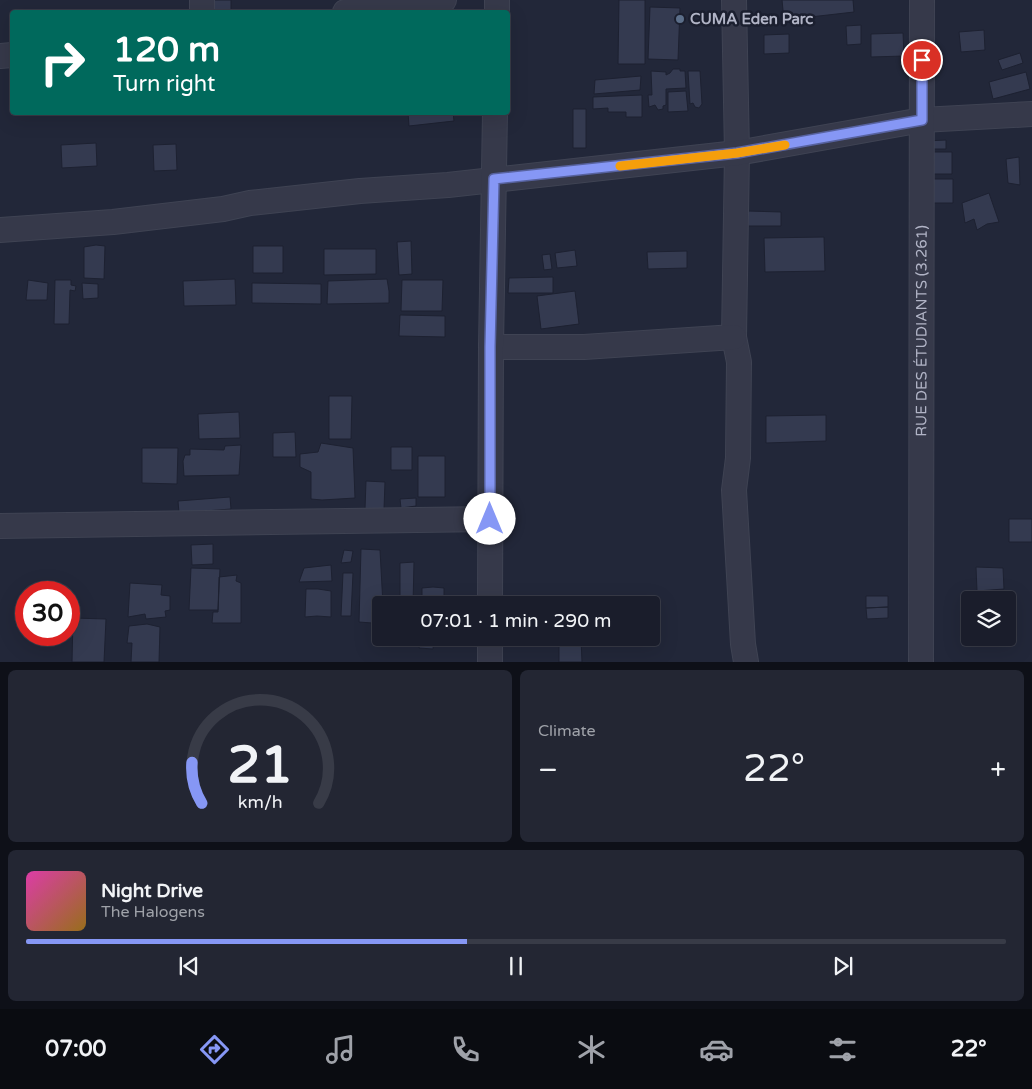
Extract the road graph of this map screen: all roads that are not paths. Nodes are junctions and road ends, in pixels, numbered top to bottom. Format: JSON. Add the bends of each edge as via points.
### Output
{"nodes":[{"id":1,"x":444,"y":0,"type":"edge"},
{"id":2,"x":734,"y":0,"type":"edge"},
{"id":3,"x":922,"y":0,"type":"edge"},
{"id":4,"x":362,"y":10,"type":"edge"},
{"id":5,"x":1032,"y":114,"type":"edge"},
{"id":6,"x":495,"y":115,"type":"edge"},
{"id":7,"x":922,"y":120,"type":"junction"},
{"id":8,"x":737,"y":153,"type":"junction"},
{"id":9,"x":494,"y":179,"type":"junction"},
{"id":10,"x":0,"y":230,"type":"edge"},
{"id":11,"x":734,"y":337,"type":"junction"},
{"id":12,"x":490,"y":347,"type":"junction"},
{"id":13,"x":490,"y":519,"type":"junction"},
{"id":14,"x":0,"y":526,"type":"edge"},
{"id":15,"x":490,"y":596,"type":"edge"},
{"id":16,"x":490,"y":646,"type":"edge"},
{"id":17,"x":490,"y":662,"type":"edge"},
{"id":18,"x":746,"y":662,"type":"edge"},
{"id":19,"x":921,"y":662,"type":"edge"}],
"edges":[{"from":1,"to":4,"type":"street"},
{"from":2,"to":8,"type":"street"},
{"from":3,"to":7,"type":"street","name":"RUE DES ÉTUDIANTS (3.261)"},
{"from":5,"to":7,"type":"street"},
{"from":6,"to":9,"type":"street"},
{"from":7,"to":8,"type":"street"},
{"from":7,"to":19,"type":"street","name":"RUE DES ÉTUDIANTS (3.261)"},
{"from":8,"to":9,"type":"street"},
{"from":8,"to":11,"type":"street"},
{"from":9,"to":10,"type":"street","via":[[268,201],[114,222]]},
{"from":9,"to":12,"type":"street"},
{"from":11,"to":12,"type":"street","via":[[584,347]]},
{"from":11,"to":18,"type":"street","via":[[739,362],[738,458],[734,490]]},
{"from":12,"to":13,"type":"street"},
{"from":13,"to":14,"type":"street"},
{"from":13,"to":15,"type":"street"},
{"from":16,"to":17,"type":"street"}]}
